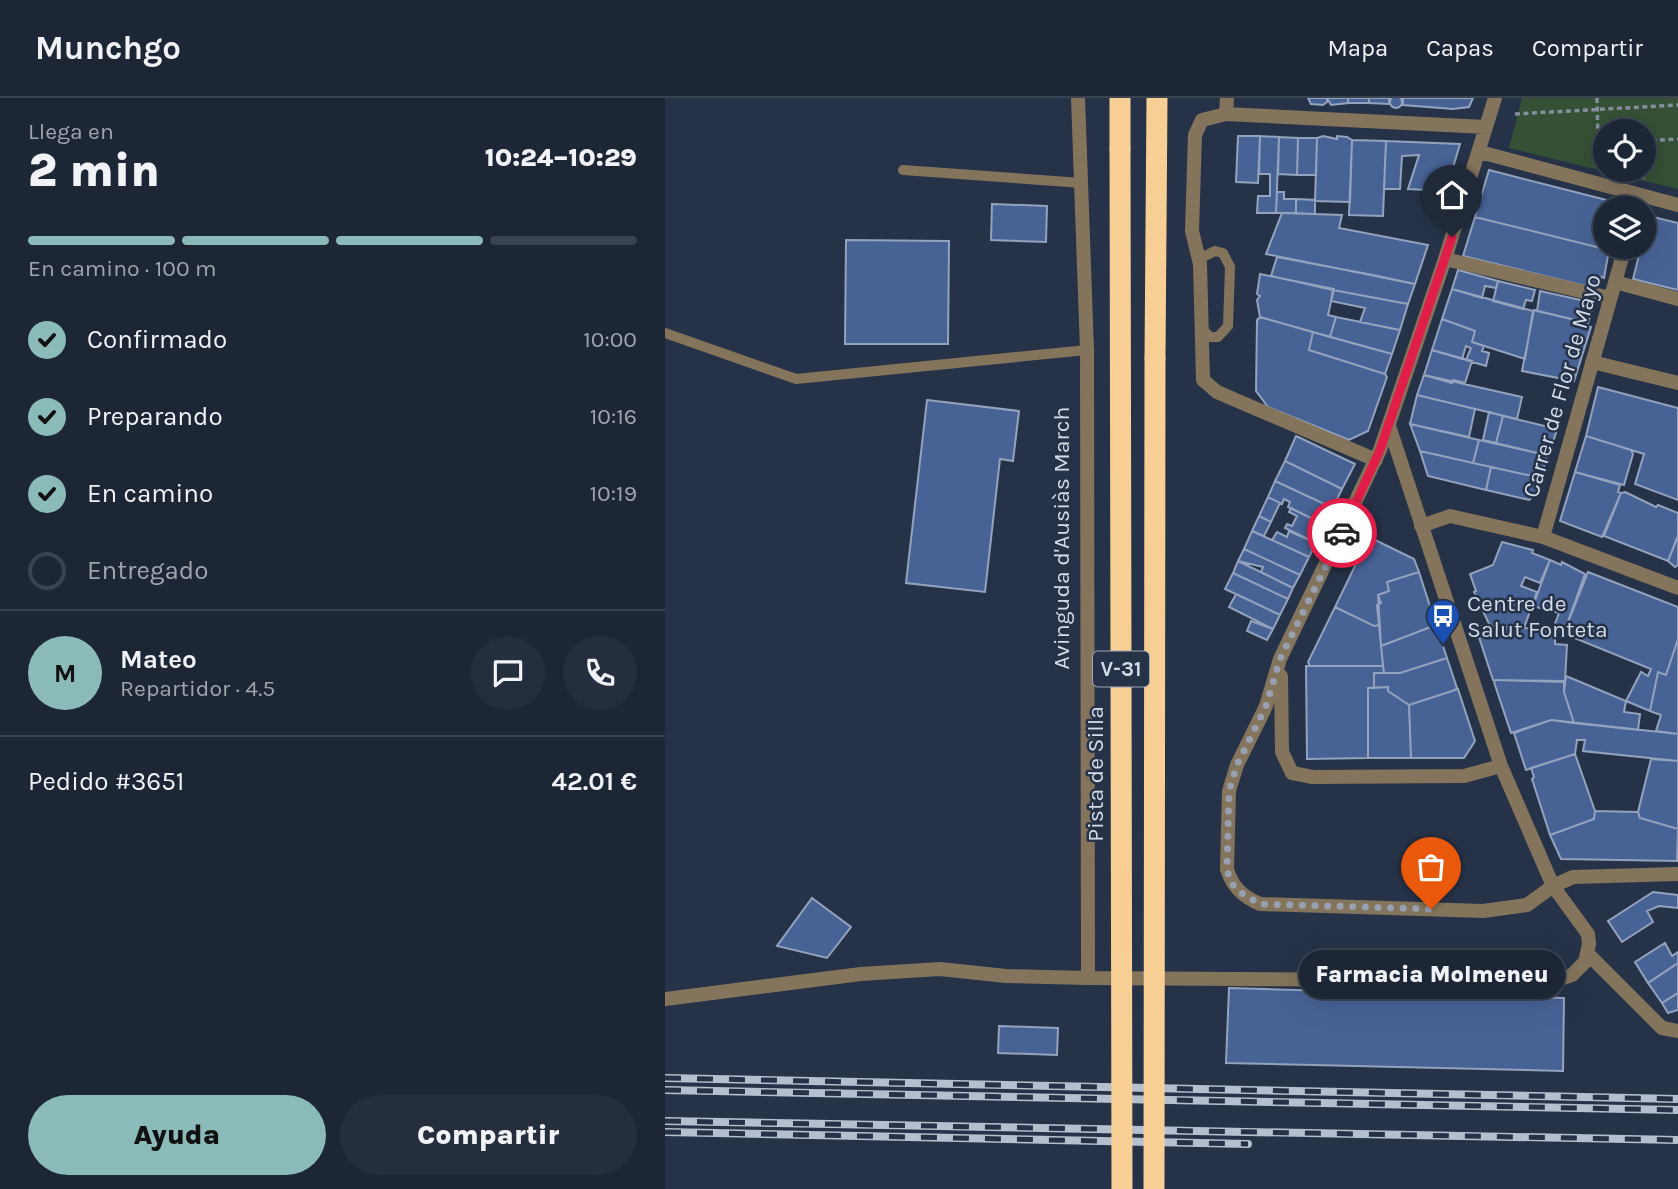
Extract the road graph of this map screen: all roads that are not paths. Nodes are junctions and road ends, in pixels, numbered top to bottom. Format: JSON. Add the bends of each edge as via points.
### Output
{"nodes":[{"id":1,"x":1078,"y":98,"type":"edge"},
{"id":2,"x":1121,"y":98,"type":"edge"},
{"id":3,"x":1157,"y":98,"type":"edge"},
{"id":4,"x":1227,"y":98,"type":"edge"},
{"id":5,"x":1495,"y":98,"type":"edge"},
{"id":6,"x":1226,"y":114,"type":"junction"},
{"id":7,"x":1486,"y":127,"type":"junction"},
{"id":8,"x":1480,"y":152,"type":"junction"},
{"id":9,"x":903,"y":170,"type":"dead end"},
{"id":10,"x":1082,"y":183,"type":"junction"},
{"id":11,"x":1618,"y":196,"type":"edge"},
{"id":12,"x":1656,"y":203,"type":"edge"},
{"id":13,"x":1678,"y":205,"type":"edge"},
{"id":14,"x":1445,"y":259,"type":"junction"},
{"id":15,"x":1622,"y":259,"type":"edge"},
{"id":16,"x":1200,"y":264,"type":"junction"},
{"id":17,"x":1615,"y":282,"type":"junction"},
{"id":18,"x":1610,"y":298,"type":"junction"},
{"id":19,"x":1678,"y":299,"type":"edge"},
{"id":20,"x":1200,"y":325,"type":"junction"},
{"id":21,"x":665,"y":333,"type":"edge"},
{"id":22,"x":1087,"y":351,"type":"junction"},
{"id":23,"x":1593,"y":362,"type":"junction"},
{"id":24,"x":1678,"y":383,"type":"edge"},
{"id":25,"x":1389,"y":426,"type":"junction"},
{"id":26,"x":1376,"y":460,"type":"junction"},
{"id":27,"x":1421,"y":526,"type":"junction"},
{"id":28,"x":1543,"y":537,"type":"junction"},
{"id":29,"x":1678,"y":588,"type":"edge"},
{"id":30,"x":1280,"y":659,"type":"junction"},
{"id":31,"x":1501,"y":766,"type":"junction"},
{"id":32,"x":1678,"y":874,"type":"edge"},
{"id":33,"x":1553,"y":886,"type":"junction"},
{"id":34,"x":1588,"y":954,"type":"junction"},
{"id":35,"x":1088,"y":978,"type":"junction"},
{"id":36,"x":665,"y":999,"type":"edge"},
{"id":37,"x":1678,"y":1031,"type":"edge"},
{"id":38,"x":1122,"y":1189,"type":"edge"},
{"id":39,"x":1154,"y":1189,"type":"edge"}],
"edges":[{"from":1,"to":10,"type":"street","name":"Avinguda d'Ausiàs March"},
{"from":2,"to":38,"type":"highway","name":"Pista de Silla","number":"V-31","bridge":true},
{"from":3,"to":39,"type":"highway","number":"V-31","bridge":true},
{"from":4,"to":6,"type":"street"},
{"from":5,"to":7,"type":"street"},
{"from":6,"to":7,"type":"street"},
{"from":6,"to":16,"type":"street","via":[[1202,120],[1195,135],[1192,231]]},
{"from":7,"to":8,"type":"street"},
{"from":8,"to":11,"type":"street"},
{"from":8,"to":14,"type":"street"},
{"from":9,"to":10,"type":"lane"},
{"from":10,"to":22,"type":"street","name":"Avinguda d'Ausiàs March"},
{"from":12,"to":13,"type":"street"},
{"from":14,"to":18,"type":"street"},
{"from":14,"to":25,"type":"street"},
{"from":15,"to":17,"type":"street","name":"Carrer de Flor de Mayo"},
{"from":16,"to":20,"type":"street"},
{"from":16,"to":20,"type":"lane","via":[[1208,253],[1223,253],[1230,267],[1230,319],[1218,337],[1210,337]]},
{"from":17,"to":18,"type":"street","name":"Carrer de Flor de Mayo"},
{"from":17,"to":19,"type":"street"},
{"from":18,"to":23,"type":"street","name":"Carrer de Flor de Mayo"},
{"from":20,"to":26,"type":"street","via":[[1201,370],[1209,387]]},
{"from":21,"to":22,"type":"lane","via":[[796,379]]},
{"from":22,"to":35,"type":"street","name":"Avinguda d'Ausiàs March"},
{"from":23,"to":24,"type":"street"},
{"from":23,"to":28,"type":"street","name":"Carrer de Flor de Mayo"},
{"from":25,"to":26,"type":"street"},
{"from":25,"to":27,"type":"street"},
{"from":26,"to":30,"type":"street"},
{"from":27,"to":28,"type":"street","via":[[1450,516]]},
{"from":27,"to":31,"type":"street"},
{"from":28,"to":29,"type":"street"},
{"from":30,"to":31,"type":"street","via":[[1282,752],[1292,773],[1464,776]]},
{"from":30,"to":33,"type":"street","via":[[1229,791],[1226,854],[1230,881],[1247,898],[1260,904],[1483,911],[1527,905]]},
{"from":31,"to":33,"type":"street"},
{"from":32,"to":33,"type":"street","via":[[1573,877]]},
{"from":33,"to":34,"type":"street","via":[[1584,924]]},
{"from":34,"to":35,"type":"street","via":[[1579,970],[1555,981]]},
{"from":34,"to":37,"type":"street","via":[[1662,1028]]},
{"from":35,"to":36,"type":"street","via":[[940,969],[861,974]]}]}
